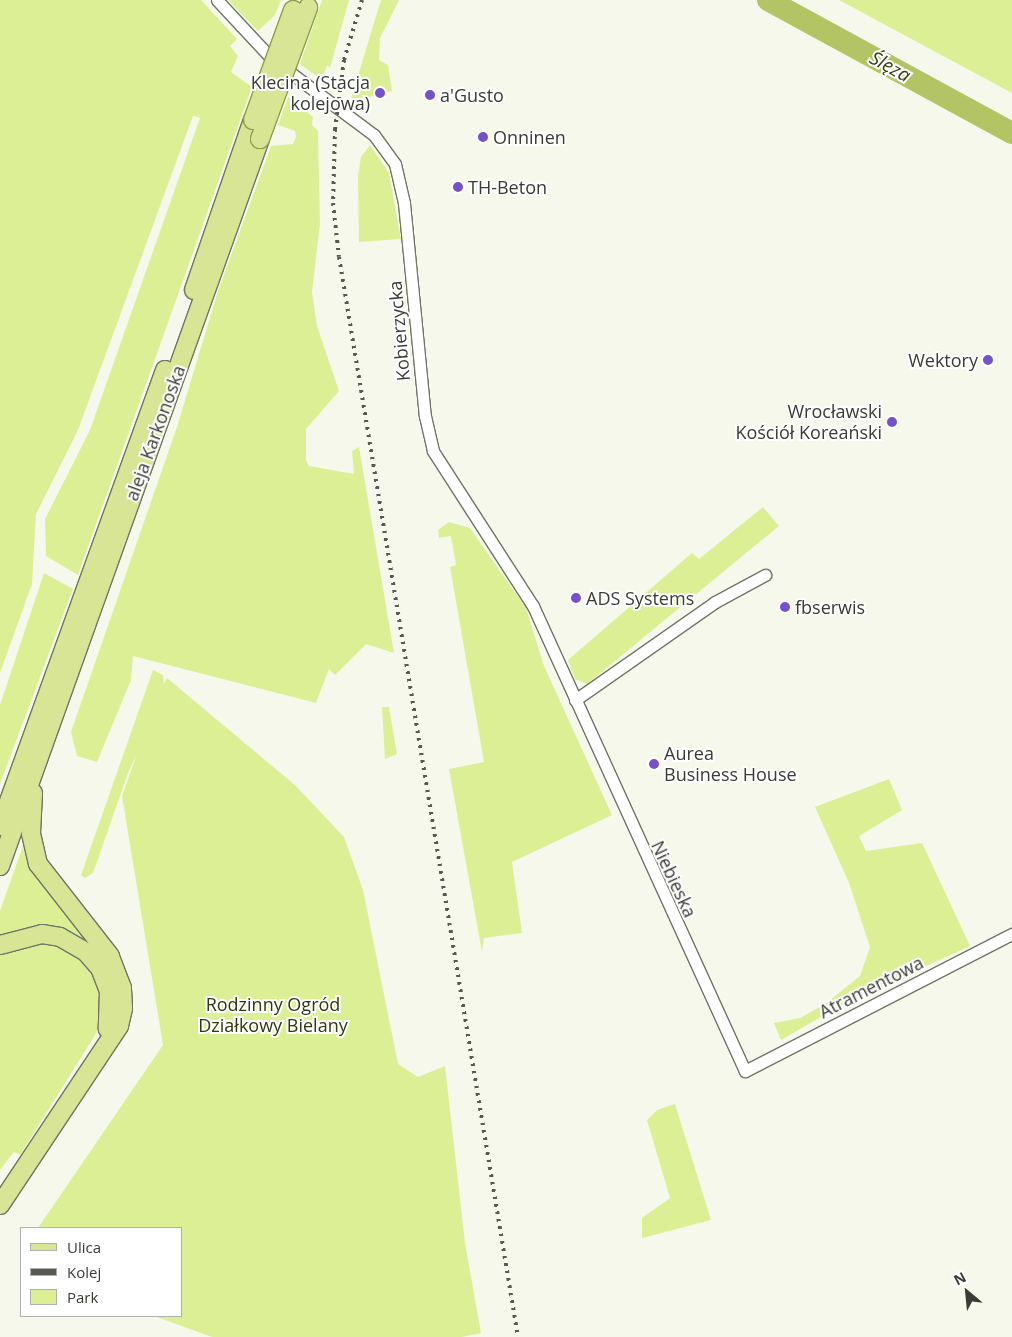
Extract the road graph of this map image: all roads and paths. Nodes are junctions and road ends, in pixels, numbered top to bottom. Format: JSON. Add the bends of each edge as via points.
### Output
{"nodes":[{"id":1,"x":217,"y":0,"type":"edge"},
{"id":2,"x":302,"y":4,"type":"edge"},
{"id":3,"x":765,"y":575,"type":"dead end"},
{"id":4,"x":575,"y":700,"type":"junction"},
{"id":5,"x":37,"y":762,"type":"junction"},
{"id":6,"x":0,"y":826,"type":"edge"},
{"id":7,"x":0,"y":866,"type":"edge"},
{"id":8,"x":1012,"y":934,"type":"edge"},
{"id":9,"x":0,"y":945,"type":"edge"},
{"id":10,"x":98,"y":1055,"type":"junction"},
{"id":11,"x":745,"y":1071,"type":"joint"},
{"id":12,"x":0,"y":1205,"type":"edge"}],
"edges":[{"from":1,"to":4,"type":"street","name":"Kobierzycka","via":[[272,59],[374,135],[395,164],[404,203],[430,441],[437,461],[529,599]]},
{"from":2,"to":5,"type":"main road","name":"aleja Karkonoska","bridge":true,"via":[[260,139]]},
{"from":2,"to":6,"type":"main road","name":"aleja Karkonoska","bridge":true,"via":[[253,120]]},
{"from":3,"to":4,"type":"street","via":[[715,602]]},
{"from":4,"to":11,"type":"street","name":"Niebieska"},
{"from":5,"to":7,"type":"main road","name":"aleja Karkonoska"},
{"from":5,"to":10,"type":"main road","via":[[31,828],[36,858],[47,879],[110,956],[122,988],[119,1026]]},
{"from":8,"to":11,"type":"street","name":"Atramentowa"},
{"from":9,"to":10,"type":"main road","via":[[28,935],[53,935],[74,943],[96,963],[109,991],[111,1009]]},
{"from":10,"to":12,"type":"main road"}]}
